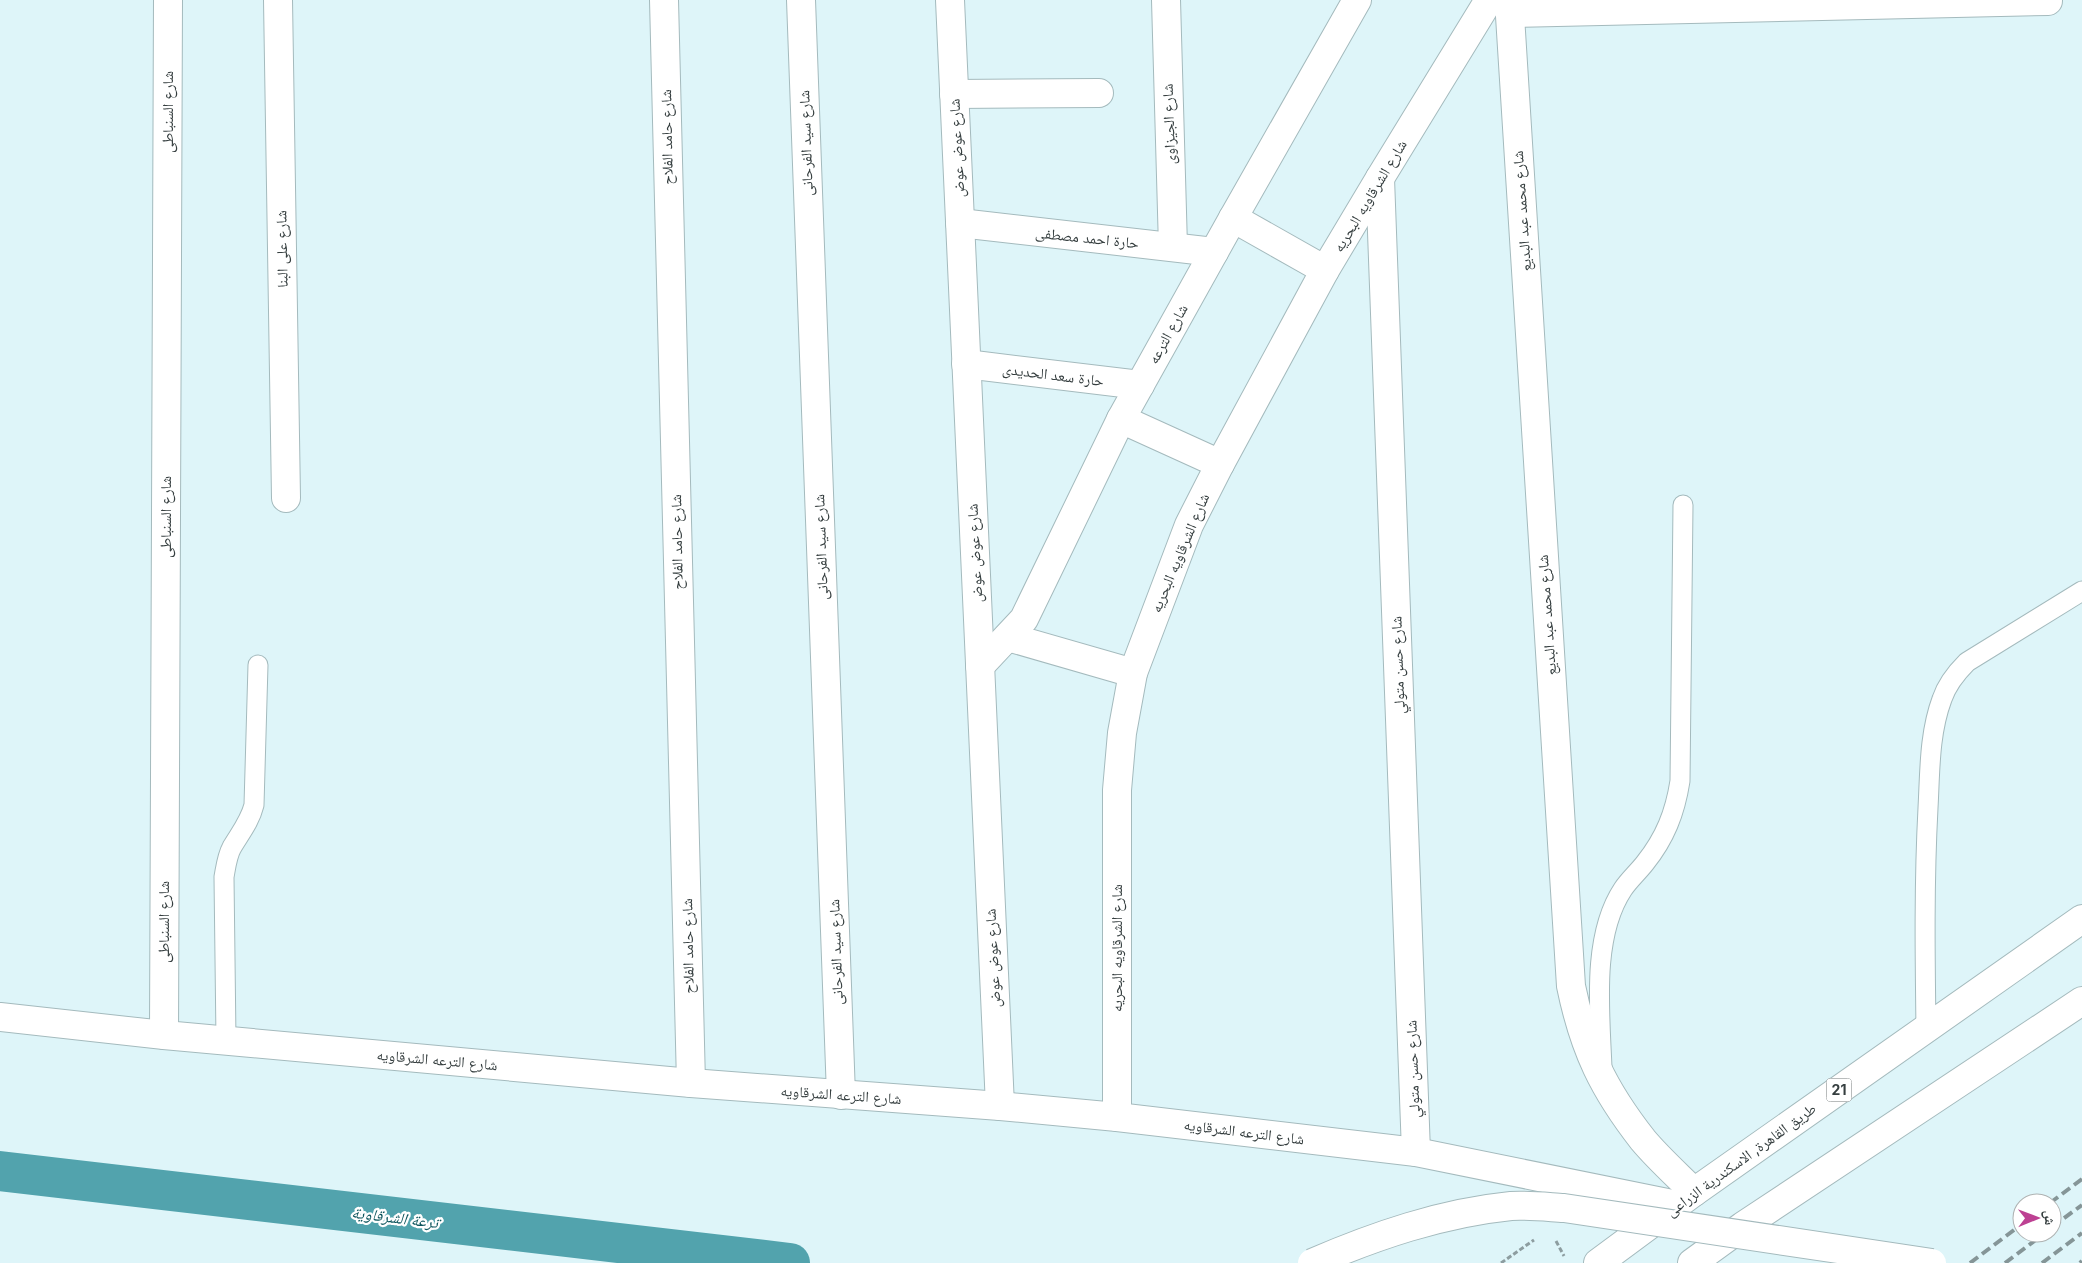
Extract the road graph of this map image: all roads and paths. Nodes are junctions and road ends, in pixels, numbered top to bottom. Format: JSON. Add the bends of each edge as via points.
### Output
{"nodes":[{"id":1,"x":168,"y":0,"type":"edge"},
{"id":2,"x":278,"y":0,"type":"edge"},
{"id":3,"x":664,"y":0,"type":"edge"},
{"id":4,"x":801,"y":0,"type":"edge"},
{"id":5,"x":950,"y":0,"type":"edge"},
{"id":6,"x":1166,"y":0,"type":"edge"},
{"id":7,"x":1357,"y":0,"type":"edge"},
{"id":8,"x":2048,"y":1,"type":"edge"},
{"id":9,"x":1503,"y":4,"type":"edge"},
{"id":10,"x":1099,"y":93,"type":"dead end"},
{"id":11,"x":954,"y":94,"type":"junction"},
{"id":12,"x":1380,"y":178,"type":"junction"},
{"id":13,"x":1233,"y":218,"type":"junction"},
{"id":14,"x":960,"y":224,"type":"junction"},
{"id":15,"x":1173,"y":247,"type":"junction"},
{"id":16,"x":1214,"y":252,"type":"junction"},
{"id":17,"x":1325,"y":270,"type":"junction"},
{"id":18,"x":966,"y":364,"type":"junction"},
{"id":19,"x":1140,"y":385,"type":"junction"},
{"id":20,"x":1121,"y":419,"type":"junction"},
{"id":21,"x":1220,"y":464,"type":"junction"},
{"id":22,"x":286,"y":498,"type":"dead end"},
{"id":23,"x":1683,"y":505,"type":"dead end"},
{"id":24,"x":2082,"y":591,"type":"edge"},
{"id":25,"x":1008,"y":637,"type":"junction"},
{"id":26,"x":258,"y":665,"type":"dead end"},
{"id":27,"x":980,"y":666,"type":"junction"},
{"id":28,"x":1133,"y":673,"type":"junction"},
{"id":29,"x":2082,"y":919,"type":"edge"},
{"id":30,"x":2082,"y":1001,"type":"edge"},
{"id":31,"x":0,"y":1017,"type":"edge"},
{"id":32,"x":1926,"y":1029,"type":"junction"},
{"id":33,"x":164,"y":1035,"type":"junction"},
{"id":34,"x":226,"y":1040,"type":"junction"},
{"id":35,"x":691,"y":1083,"type":"junction"},
{"id":36,"x":1603,"y":1083,"type":"junction"},
{"id":37,"x":841,"y":1095,"type":"junction"},
{"id":38,"x":1000,"y":1106,"type":"junction"},
{"id":39,"x":1117,"y":1117,"type":"junction"},
{"id":40,"x":1416,"y":1152,"type":"junction"},
{"id":41,"x":1685,"y":1198,"type":"junction"},
{"id":42,"x":1541,"y":1235,"type":"dead end"},
{"id":43,"x":1312,"y":1263,"type":"edge"},
{"id":44,"x":1501,"y":1263,"type":"edge"},
{"id":45,"x":1598,"y":1263,"type":"edge"},
{"id":46,"x":1692,"y":1263,"type":"edge"},
{"id":47,"x":1932,"y":1263,"type":"edge"}],
"edges":[{"from":1,"to":33,"type":"main road","name":"شارع السنباطى"},
{"from":2,"to":22,"type":"main road","name":"شارع على البنا"},
{"from":3,"to":35,"type":"main road","name":"شارع حامد الفلاح"},
{"from":4,"to":37,"type":"main road","name":"شارع سيد الفرحانى"},
{"from":5,"to":11,"type":"main road","name":"شارع عوض عوض"},
{"from":6,"to":15,"type":"main road","name":"شارع الجيزاوى"},
{"from":7,"to":13,"type":"main road","name":"شارع الترعه"},
{"from":8,"to":9,"type":"main road"},
{"from":9,"to":12,"type":"main road","name":"شارع الشرقاويه البحريه"},
{"from":9,"to":36,"type":"main road","name":"شارع محمد عبد البديع","via":[[1568,959],[1578,1018],[1589,1054]]},
{"from":10,"to":11,"type":"main road"},
{"from":11,"to":14,"type":"main road","name":"شارع عوض عوض"},
{"from":12,"to":17,"type":"main road","name":"شارع الشرقاويه البحريه"},
{"from":12,"to":40,"type":"main road","name":"شارع حسن متولي"},
{"from":13,"to":16,"type":"main road","name":"شارع الترعه"},
{"from":13,"to":17,"type":"main road"},
{"from":14,"to":15,"type":"main road","name":"حارة احمد مصطفى"},
{"from":14,"to":18,"type":"main road","name":"شارع عوض عوض"},
{"from":15,"to":16,"type":"main road","name":"حارة احمد مصطفى"},
{"from":16,"to":19,"type":"main road","name":"شارع الترعه"},
{"from":17,"to":21,"type":"main road","name":"شارع الشرقاويه البحريه"},
{"from":18,"to":19,"type":"main road","name":"حارة سعد الحديدى"},
{"from":18,"to":27,"type":"main road","name":"شارع عوض عوض"},
{"from":19,"to":20,"type":"main road","name":"شارع الترعه"},
{"from":20,"to":21,"type":"main road"},
{"from":20,"to":25,"type":"main road","name":"شارع الترعه","via":[[1038,592],[1024,619]]},
{"from":21,"to":28,"type":"main road","name":"شارع الشرقاويه البحريه","via":[[1189,524]]},
{"from":23,"to":36,"type":"lane","via":[[1680,781],[1671,822],[1659,844],[1622,890],[1607,925],[1601,963]]},
{"from":24,"to":32,"type":"lane","via":[[1967,662],[1947,686],[1941,700],[1930,752],[1925,872]]},
{"from":25,"to":27,"type":"main road","name":"شارع الترعه"},
{"from":25,"to":28,"type":"main road"},
{"from":26,"to":34,"type":"lane","via":[[254,805],[251,818],[226,861],[224,877]]},
{"from":27,"to":38,"type":"main road","name":"شارع عوض عوض"},
{"from":28,"to":39,"type":"main road","name":"شارع الشرقاويه البحريه","via":[[1122,733],[1117,790]]},
{"from":29,"to":32,"type":"main road","name":"طريق القاهرة, الاسكندرية الزراعى","number":"21"},
{"from":30,"to":46,"type":"main road"},
{"from":31,"to":33,"type":"main road","name":"شارع الترعه الشرقاويه"},
{"from":32,"to":41,"type":"main road","name":"طريق القاهرة, الاسكندرية الزراعى","number":"21"},
{"from":33,"to":34,"type":"main road","name":"شارع الترعه الشرقاويه"},
{"from":34,"to":35,"type":"main road","name":"شارع الترعه الشرقاويه"},
{"from":35,"to":37,"type":"main road","name":"شارع الترعه الشرقاويه"},
{"from":36,"to":41,"type":"main road","name":"شارع محمد عبد البديع"},
{"from":37,"to":38,"type":"main road","name":"شارع الترعه الشرقاويه"},
{"from":38,"to":39,"type":"main road","name":"شارع الترعه الشرقاويه"},
{"from":39,"to":40,"type":"main road","name":"شارع الترعه الشرقاويه"},
{"from":40,"to":41,"type":"main road","name":"شارع الترعه الشرقاويه"},
{"from":41,"to":45,"type":"main road","name":"طريق القاهرة, الاسكندرية الزراعى","number":"21"},
{"from":42,"to":44,"type":"path"},
{"from":43,"to":47,"type":"main road","bridge":true,"via":[[1392,1232],[1461,1214],[1512,1206],[1564,1208]]}]}
